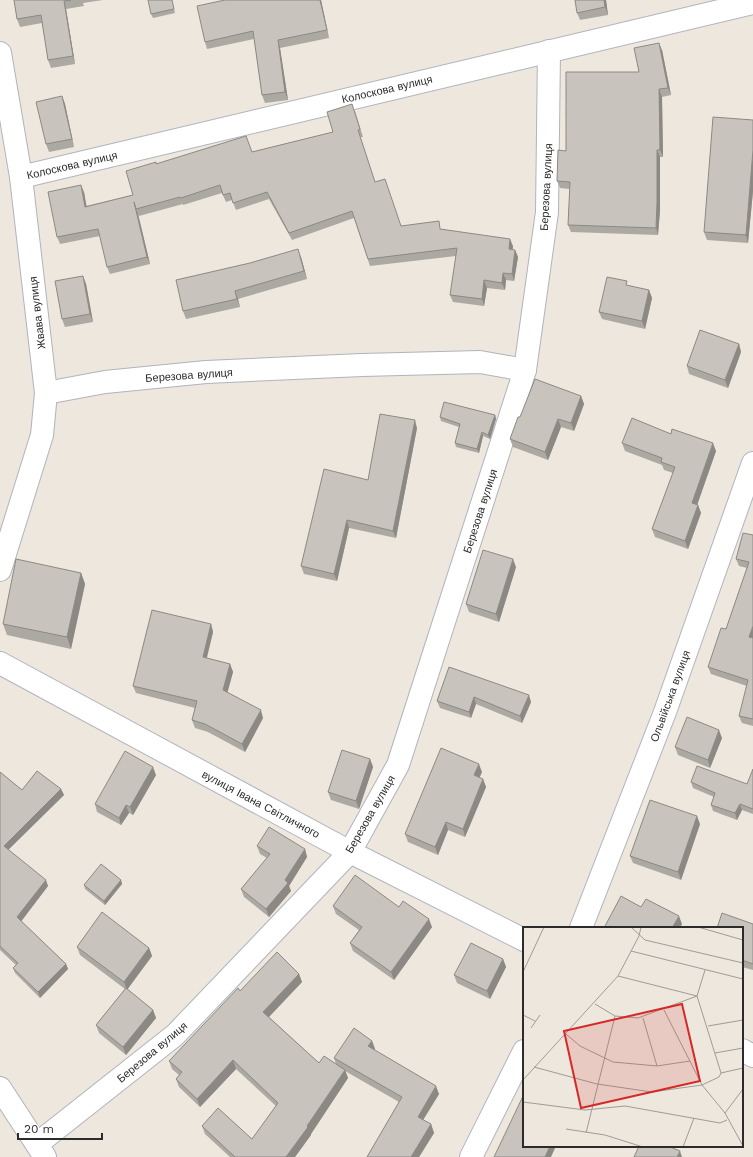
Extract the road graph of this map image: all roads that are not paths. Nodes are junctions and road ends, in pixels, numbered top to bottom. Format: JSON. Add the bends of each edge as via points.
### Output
{"nodes":[{"id":1,"x":753,"y":3,"type":"edge"},
{"id":2,"x":549,"y":50,"type":"junction"},
{"id":3,"x":0,"y":53,"type":"edge"},
{"id":4,"x":21,"y":177,"type":"junction"},
{"id":5,"x":525,"y":370,"type":"junction"},
{"id":6,"x":46,"y":393,"type":"junction"},
{"id":7,"x":753,"y":463,"type":"edge"},
{"id":8,"x":0,"y":570,"type":"edge"},
{"id":9,"x":0,"y":663,"type":"edge"},
{"id":10,"x":350,"y":852,"type":"junction"},
{"id":11,"x":581,"y":927,"type":"edge"},
{"id":12,"x":523,"y":939,"type":"edge"},
{"id":13,"x":743,"y":1051,"type":"edge"},
{"id":14,"x":523,"y":1053,"type":"edge"},
{"id":15,"x":753,"y":1056,"type":"edge"},
{"id":16,"x":0,"y":1088,"type":"edge"},
{"id":17,"x":41,"y":1150,"type":"edge"},
{"id":18,"x":472,"y":1157,"type":"edge"}],
"edges":[{"from":1,"to":2,"type":"street","name":"Колоскова вулиця"},
{"from":2,"to":4,"type":"street","name":"Колоскова вулиця"},
{"from":2,"to":5,"type":"street","name":"Березова вулиця","via":[[547,212]]},
{"from":3,"to":4,"type":"street","name":"Жвава вулиця"},
{"from":4,"to":6,"type":"street","name":"Жвава вулиця"},
{"from":5,"to":6,"type":"street","name":"Березова вулиця","via":[[480,362],[214,372],[105,382]]},
{"from":5,"to":10,"type":"street","name":"Березова вулиця","via":[[398,765]]},
{"from":6,"to":8,"type":"street","name":"Жвава вулиця","via":[[42,435]]},
{"from":7,"to":11,"type":"street","name":"Ольвійська вулиця","via":[[665,712]]},
{"from":9,"to":10,"type":"street","name":"вулиця Івана Світличного"},
{"from":10,"to":12,"type":"street","name":"вулиця Івана Світличного"},
{"from":10,"to":17,"type":"street","name":"Березова вулиця","via":[[175,1035]]},
{"from":13,"to":15,"type":"street"},
{"from":14,"to":18,"type":"street"},
{"from":16,"to":17,"type":"street"}]}
